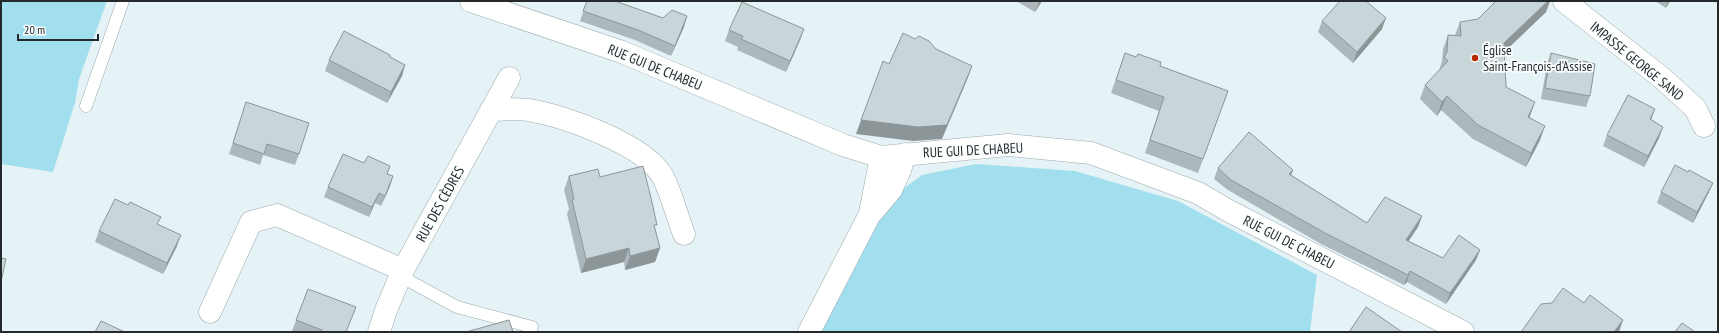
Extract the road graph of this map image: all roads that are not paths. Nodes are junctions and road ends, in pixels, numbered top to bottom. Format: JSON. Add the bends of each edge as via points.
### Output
{"nodes":[{"id":1,"x":122,"y":1,"type":"edge"},
{"id":2,"x":471,"y":1,"type":"edge"},
{"id":3,"x":1564,"y":1,"type":"edge"},
{"id":4,"x":509,"y":78,"type":"dead end"},
{"id":5,"x":86,"y":106,"type":"dead end"},
{"id":6,"x":491,"y":110,"type":"junction"},
{"id":7,"x":1704,"y":126,"type":"dead end"},
{"id":8,"x":905,"y":154,"type":"junction"},
{"id":9,"x":881,"y":157,"type":"junction"},
{"id":10,"x":869,"y":216,"type":"junction"},
{"id":11,"x":684,"y":234,"type":"dead end"},
{"id":12,"x":402,"y":273,"type":"junction"},
{"id":13,"x":210,"y":312,"type":"dead end"},
{"id":14,"x":532,"y":326,"type":"dead end"},
{"id":15,"x":379,"y":332,"type":"edge"},
{"id":16,"x":809,"y":332,"type":"edge"},
{"id":17,"x":1463,"y":332,"type":"edge"}],
"edges":[{"from":1,"to":5,"type":"lane"},
{"from":2,"to":9,"type":"street","name":"RUE GUI DE CHABEU","via":[[622,52],[843,145]]},
{"from":3,"to":7,"type":"street","name":"IMPASSE GEORGE SAND","via":[[1673,88],[1695,108]]},
{"from":4,"to":6,"type":"street","name":"RUE DES CÈDRES"},
{"from":6,"to":11,"type":"street","via":[[528,110],[568,120],[610,137],[646,158],[662,176]]},
{"from":6,"to":12,"type":"street","name":"RUE DES CÈDRES"},
{"from":8,"to":9,"type":"street","name":"RUE GUI DE CHABEU"},
{"from":8,"to":10,"type":"street","via":[[891,190]]},
{"from":8,"to":17,"type":"street","name":"RUE GUI DE CHABEU","via":[[1008,145],[1091,153],[1198,193]]},
{"from":9,"to":10,"type":"street"},
{"from":10,"to":16,"type":"street"},
{"from":12,"to":13,"type":"street","via":[[277,215],[251,222]]},
{"from":12,"to":14,"type":"lane","via":[[457,307]]},
{"from":12,"to":15,"type":"street","name":"RUE DES CÈDRES"}]}
